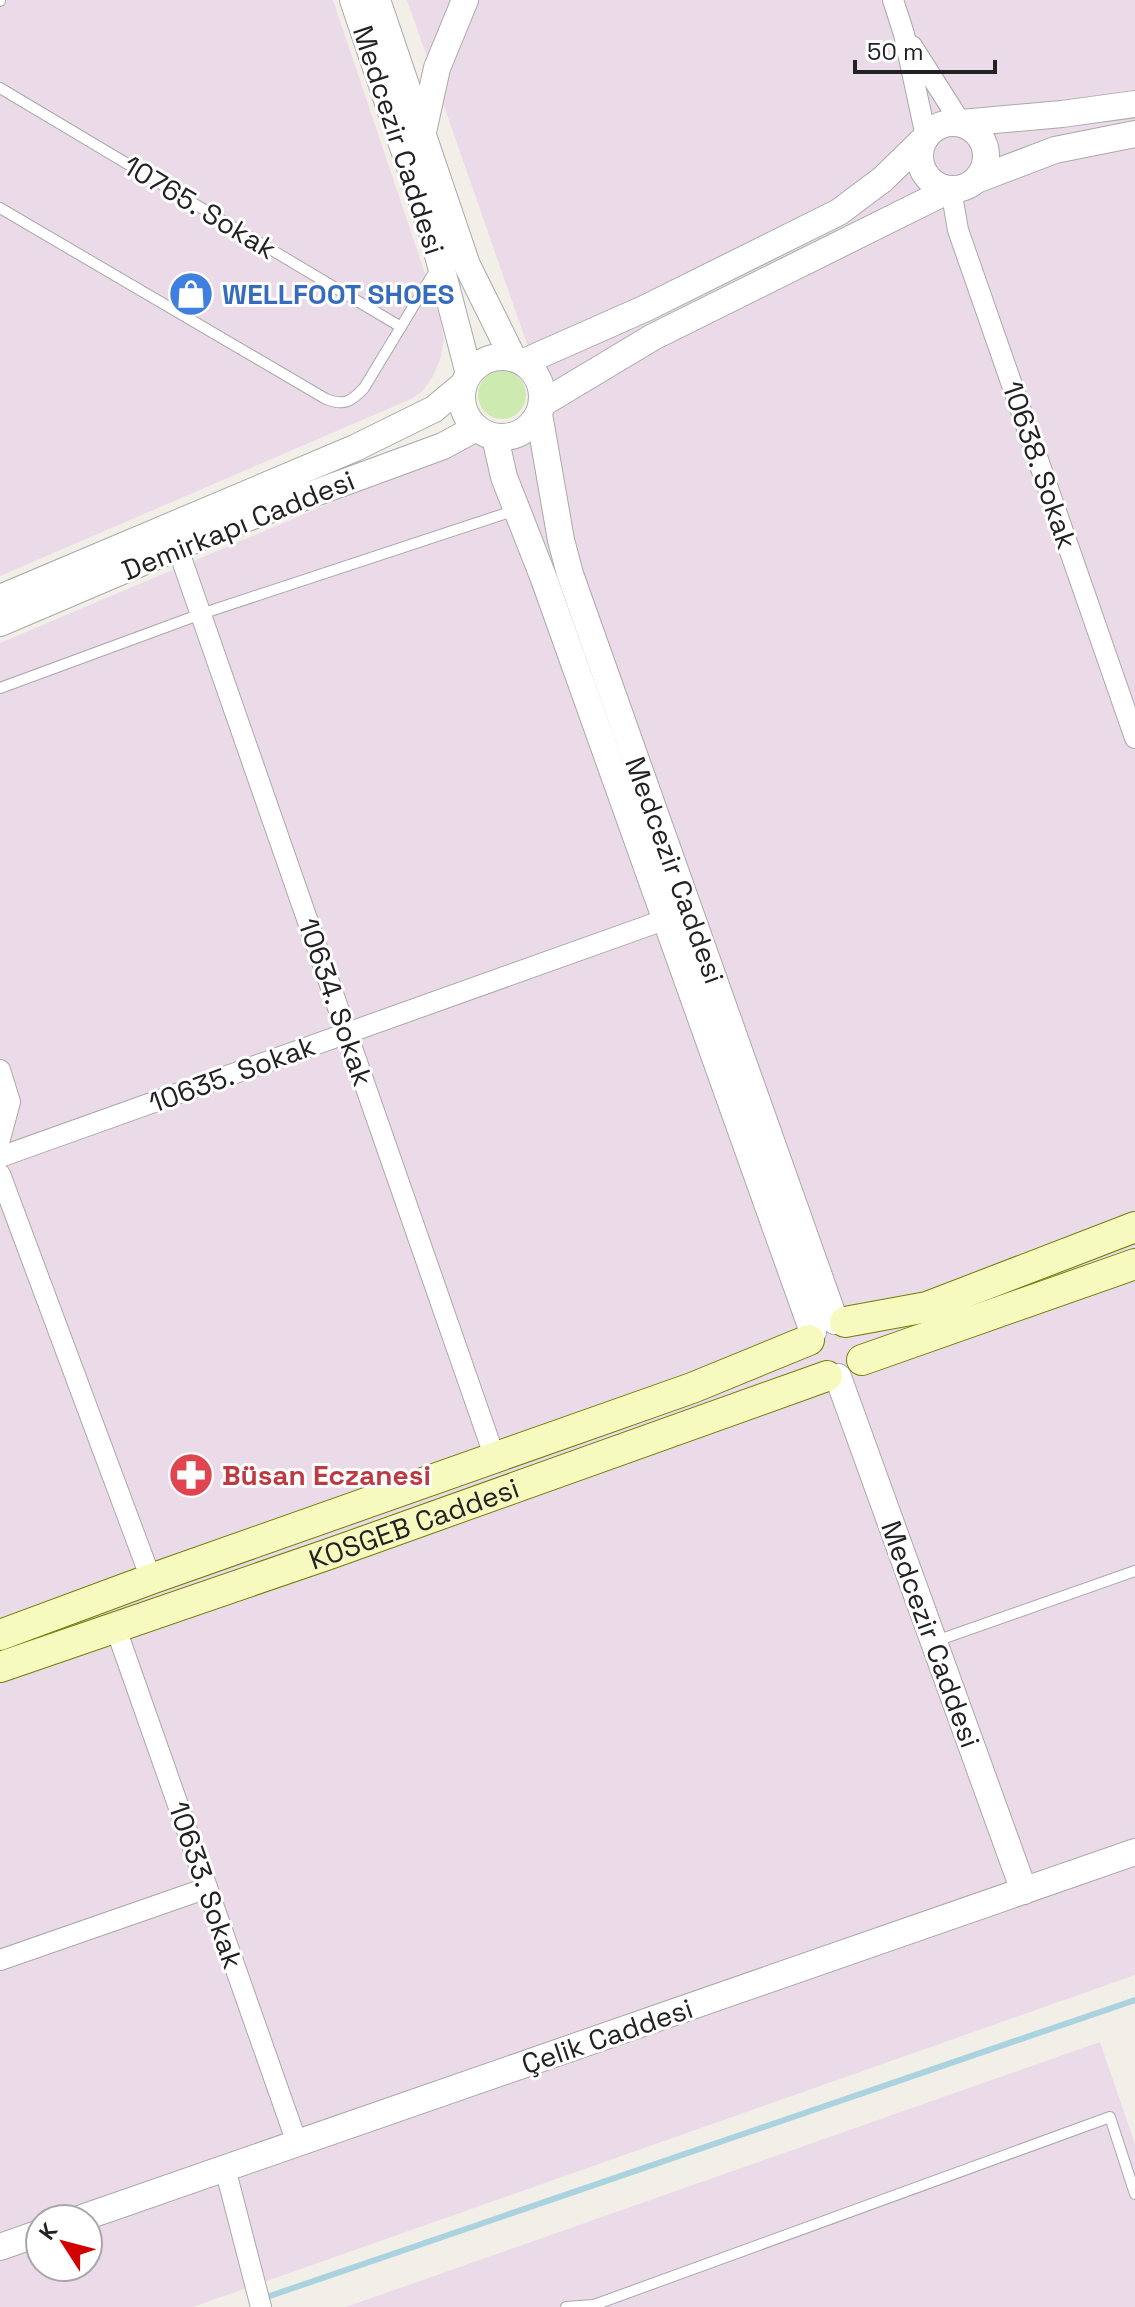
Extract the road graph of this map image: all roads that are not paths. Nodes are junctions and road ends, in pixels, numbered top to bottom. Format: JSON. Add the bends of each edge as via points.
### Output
{"nodes":[{"id":1,"x":353,"y":0,"type":"edge"},
{"id":2,"x":377,"y":0,"type":"edge"},
{"id":3,"x":465,"y":0,"type":"edge"},
{"id":4,"x":893,"y":0,"type":"edge"},
{"id":5,"x":904,"y":34,"type":"junction"},
{"id":6,"x":0,"y":88,"type":"edge"},
{"id":7,"x":1135,"y":104,"type":"edge"},
{"id":8,"x":961,"y":123,"type":"junction"},
{"id":9,"x":1135,"y":134,"type":"edge"},
{"id":10,"x":422,"y":135,"type":"junction"},
{"id":11,"x":926,"y":137,"type":"junction"},
{"id":12,"x":964,"y":185,"type":"junction"},
{"id":13,"x":0,"y":208,"type":"edge"},
{"id":14,"x":440,"y":263,"type":"junction"},
{"id":15,"x":401,"y":327,"type":"junction"},
{"id":16,"x":519,"y":360,"type":"junction"},
{"id":17,"x":466,"y":380,"type":"junction"},
{"id":18,"x":541,"y":408,"type":"junction"},
{"id":19,"x":486,"y":432,"type":"junction"},
{"id":20,"x":518,"y":509,"type":"junction"},
{"id":21,"x":177,"y":546,"type":"junction"},
{"id":22,"x":0,"y":598,"type":"edge"},
{"id":23,"x":201,"y":614,"type":"junction"},
{"id":24,"x":0,"y":623,"type":"edge"},
{"id":25,"x":0,"y":688,"type":"edge"},
{"id":26,"x":1135,"y":738,"type":"edge"},
{"id":27,"x":690,"y":911,"type":"junction"},
{"id":28,"x":664,"y":920,"type":"junction"},
{"id":29,"x":347,"y":1033,"type":"junction"},
{"id":30,"x":0,"y":1070,"type":"edge"},
{"id":31,"x":0,"y":1139,"type":"edge"},
{"id":32,"x":0,"y":1157,"type":"edge"},
{"id":33,"x":0,"y":1174,"type":"edge"},
{"id":34,"x":1135,"y":1227,"type":"edge"},
{"id":35,"x":1135,"y":1264,"type":"edge"},
{"id":36,"x":826,"y":1329,"type":"junction"},
{"id":37,"x":842,"y":1371,"type":"junction"},
{"id":38,"x":495,"y":1458,"type":"junction"},
{"id":39,"x":1135,"y":1571,"type":"edge"},
{"id":40,"x":151,"y":1579,"type":"junction"},
{"id":41,"x":115,"y":1626,"type":"junction"},
{"id":42,"x":0,"y":1635,"type":"edge"},
{"id":43,"x":934,"y":1642,"type":"junction"},
{"id":44,"x":0,"y":1667,"type":"edge"},
{"id":45,"x":1135,"y":1852,"type":"edge"},
{"id":46,"x":207,"y":1888,"type":"junction"},
{"id":47,"x":1024,"y":1891,"type":"junction"},
{"id":48,"x":0,"y":1960,"type":"edge"},
{"id":49,"x":297,"y":2143,"type":"junction"},
{"id":50,"x":225,"y":2168,"type":"junction"},
{"id":51,"x":1135,"y":2194,"type":"edge"},
{"id":52,"x":104,"y":2210,"type":"edge"},
{"id":53,"x":24,"y":2239,"type":"edge"},
{"id":54,"x":0,"y":2247,"type":"edge"},
{"id":55,"x":594,"y":2306,"type":"edge"},
{"id":56,"x":261,"y":2307,"type":"edge"},
{"id":57,"x":566,"y":2307,"type":"edge"}],
"edges":[{"from":1,"to":14,"type":"street","name":"Medcezir Caddesi"},
{"from":2,"to":10,"type":"street","name":"Medcezir Caddesi"},
{"from":3,"to":10,"type":"street","via":[[437,68]]},
{"from":4,"to":5,"type":"street"},
{"from":5,"to":8,"type":"street"},
{"from":5,"to":11,"type":"street"},
{"from":6,"to":15,"type":"lane","name":"10765. Sokak"},
{"from":7,"to":8,"type":"street"},
{"from":8,"to":11,"type":"street","via":[[938,126]]},
{"from":8,"to":12,"type":"street","via":[[977,132],[986,147],[986,165]]},
{"from":9,"to":12,"type":"street","via":[[1055,150]]},
{"from":10,"to":16,"type":"street","name":"Medcezir Caddesi","via":[[467,265]]},
{"from":11,"to":12,"type":"street","via":[[920,150],[923,171],[938,186]]},
{"from":11,"to":16,"type":"street","via":[[839,212],[646,308]]},
{"from":12,"to":18,"type":"street","via":[[653,337]]},
{"from":12,"to":26,"type":"street","name":"10638. Sokak","via":[[958,230]]},
{"from":13,"to":15,"type":"lane","via":[[339,404],[352,401],[364,388]]},
{"from":14,"to":15,"type":"lane"},
{"from":14,"to":17,"type":"street","name":"Medcezir Caddesi"},
{"from":16,"to":17,"type":"street","via":[[489,359]]},
{"from":16,"to":18,"type":"street","via":[[539,380]]},
{"from":17,"to":19,"type":"street","via":[[463,408]]},
{"from":17,"to":22,"type":"street","name":"Demirkapı Caddesi","via":[[434,409],[368,442]]},
{"from":18,"to":19,"type":"street","via":[[515,435]]},
{"from":18,"to":27,"type":"street","name":"Medcezir Caddesi","via":[[570,574]]},
{"from":19,"to":20,"type":"street","name":"Medcezir Caddesi"},
{"from":19,"to":21,"type":"street","name":"Demirkapı Caddesi"},
{"from":20,"to":23,"type":"lane"},
{"from":20,"to":28,"type":"street","name":"Medcezir Caddesi"},
{"from":21,"to":23,"type":"street","name":"10634. Sokak"},
{"from":21,"to":24,"type":"street","name":"Demirkapı Caddesi"},
{"from":23,"to":25,"type":"lane"},
{"from":23,"to":29,"type":"street","name":"10634. Sokak"},
{"from":27,"to":28,"type":"street","name":"10635. Sokak"},
{"from":27,"to":36,"type":"street","name":"Medcezir Caddesi"},
{"from":28,"to":29,"type":"street","name":"10635. Sokak"},
{"from":28,"to":36,"type":"street","name":"Medcezir Caddesi"},
{"from":29,"to":32,"type":"street","name":"10635. Sokak"},
{"from":29,"to":38,"type":"street","name":"10634. Sokak"},
{"from":30,"to":31,"type":"street","via":[[10,1102]]},
{"from":33,"to":40,"type":"street"},
{"from":34,"to":36,"type":"main road","name":"KOSGEB Caddesi","via":[[927,1307]]},
{"from":35,"to":37,"type":"main road","name":"KOSGEB Caddesi"},
{"from":36,"to":37,"type":"main road","via":[[807,1348],[813,1366]]},
{"from":36,"to":37,"type":"main road","via":[[859,1333],[864,1351]]},
{"from":36,"to":38,"type":"main road","name":"KOSGEB Caddesi","via":[[692,1388]]},
{"from":37,"to":41,"type":"main road","name":"KOSGEB Caddesi"},
{"from":37,"to":43,"type":"street","name":"Medcezir Caddesi"},
{"from":38,"to":40,"type":"main road","name":"KOSGEB Caddesi"},
{"from":39,"to":43,"type":"lane"},
{"from":40,"to":42,"type":"main road","name":"KOSGEB Caddesi"},
{"from":41,"to":44,"type":"main road","name":"KOSGEB Caddesi"},
{"from":41,"to":46,"type":"street","name":"10633. Sokak"},
{"from":43,"to":47,"type":"street","name":"Medcezir Caddesi"},
{"from":45,"to":47,"type":"street","name":"Çelik Caddesi"},
{"from":46,"to":48,"type":"street"},
{"from":46,"to":49,"type":"street","name":"10633. Sokak"},
{"from":47,"to":49,"type":"street","name":"Çelik Caddesi"},
{"from":49,"to":50,"type":"street","name":"Çelik Caddesi"},
{"from":50,"to":52,"type":"street","name":"Çelik Caddesi"},
{"from":50,"to":56,"type":"street"},
{"from":51,"to":55,"type":"lane","via":[[1110,2117]]},
{"from":53,"to":54,"type":"street"},
{"from":55,"to":57,"type":"lane"}]}
